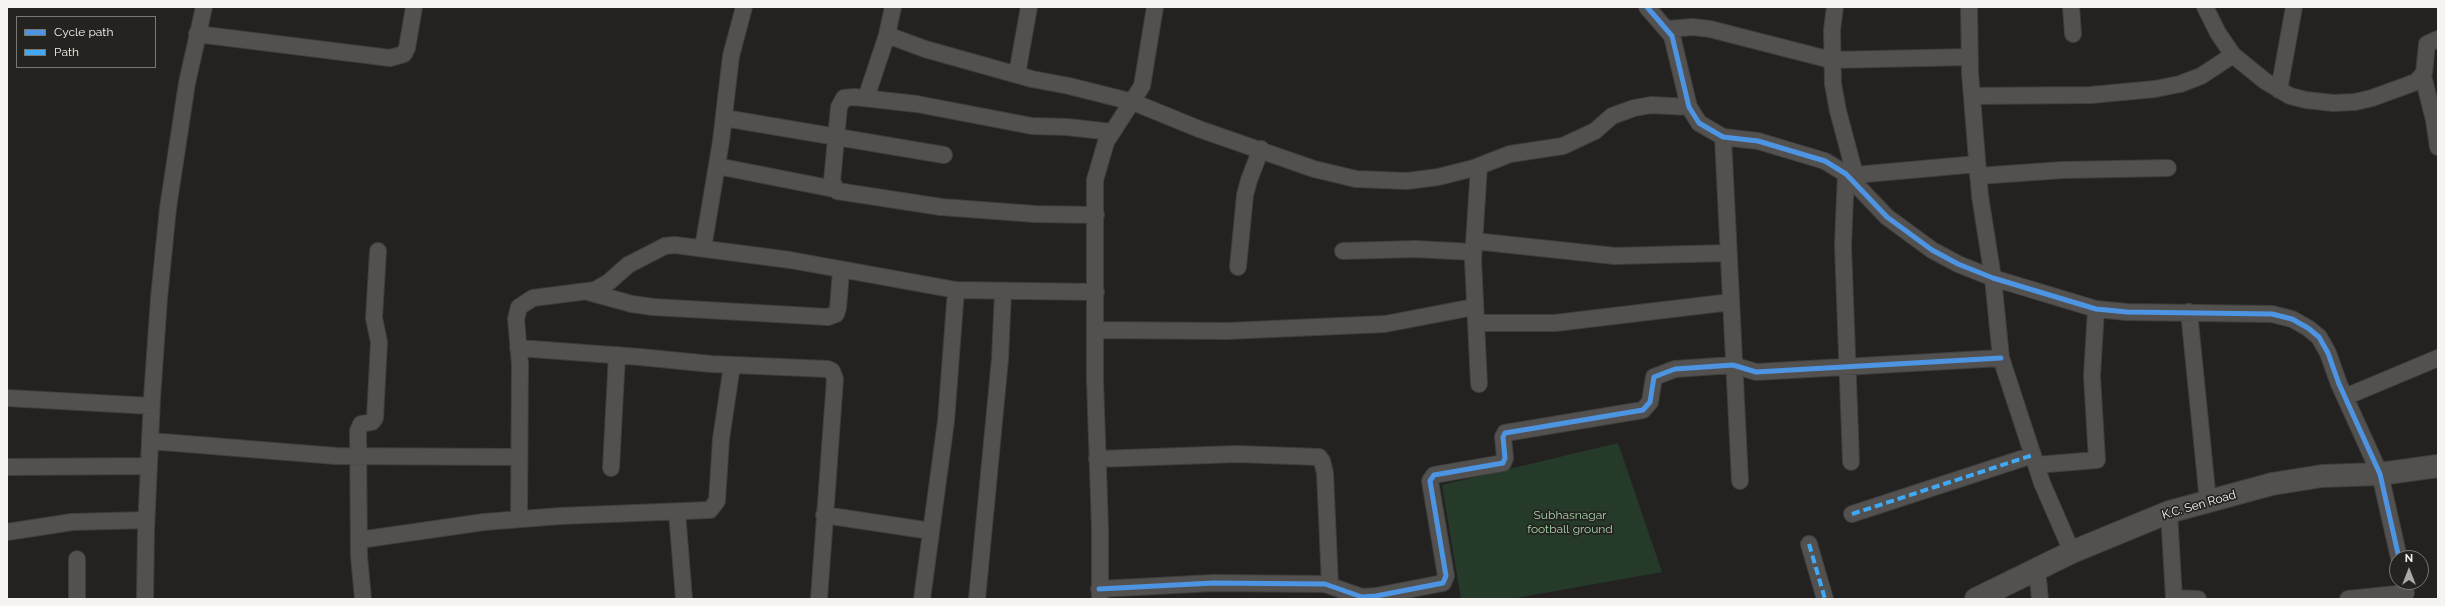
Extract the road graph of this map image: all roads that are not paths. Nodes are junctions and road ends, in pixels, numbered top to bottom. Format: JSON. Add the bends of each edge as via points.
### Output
{"nodes":[{"id":1,"x":204,"y":7,"type":"edge"},
{"id":2,"x":414,"y":7,"type":"edge"},
{"id":3,"x":744,"y":7,"type":"edge"},
{"id":4,"x":893,"y":7,"type":"edge"},
{"id":5,"x":1029,"y":7,"type":"edge"},
{"id":6,"x":1155,"y":7,"type":"edge"},
{"id":7,"x":1647,"y":7,"type":"edge"},
{"id":8,"x":1835,"y":7,"type":"edge"},
{"id":9,"x":1969,"y":7,"type":"edge"},
{"id":10,"x":2071,"y":7,"type":"edge"},
{"id":11,"x":2205,"y":7,"type":"edge"},
{"id":12,"x":2294,"y":7,"type":"edge"},
{"id":13,"x":1668,"y":29,"type":"junction"},
{"id":14,"x":197,"y":34,"type":"junction"},
{"id":15,"x":2073,"y":34,"type":"dead end"},
{"id":16,"x":887,"y":35,"type":"junction"},
{"id":17,"x":2438,"y":38,"type":"edge"},
{"id":18,"x":2233,"y":55,"type":"junction"},
{"id":19,"x":1970,"y":57,"type":"junction"},
{"id":20,"x":1831,"y":60,"type":"junction"},
{"id":21,"x":1017,"y":74,"type":"junction"},
{"id":22,"x":2423,"y":76,"type":"junction"},
{"id":23,"x":2279,"y":90,"type":"junction"},
{"id":24,"x":1972,"y":96,"type":"junction"},
{"id":25,"x":866,"y":98,"type":"junction"},
{"id":26,"x":1133,"y":102,"type":"junction"},
{"id":27,"x":1689,"y":107,"type":"junction"},
{"id":28,"x":724,"y":118,"type":"junction"},
{"id":29,"x":1112,"y":132,"type":"junction"},
{"id":30,"x":836,"y":135,"type":"junction"},
{"id":31,"x":1723,"y":137,"type":"junction"},
{"id":32,"x":2438,"y":147,"type":"edge"},
{"id":33,"x":1260,"y":149,"type":"junction"},
{"id":34,"x":944,"y":155,"type":"dead end"},
{"id":35,"x":717,"y":166,"type":"junction"},
{"id":36,"x":1479,"y":166,"type":"junction"},
{"id":37,"x":2168,"y":168,"type":"dead end"},
{"id":38,"x":1978,"y":170,"type":"junction"},
{"id":39,"x":1853,"y":178,"type":"junction"},
{"id":40,"x":834,"y":189,"type":"junction"},
{"id":41,"x":1096,"y":215,"type":"junction"},
{"id":42,"x":1474,"y":246,"type":"junction"},
{"id":43,"x":704,"y":248,"type":"junction"},
{"id":44,"x":378,"y":251,"type":"dead end"},
{"id":45,"x":1343,"y":251,"type":"dead end"},
{"id":46,"x":1728,"y":253,"type":"junction"},
{"id":47,"x":1238,"y":267,"type":"dead end"},
{"id":48,"x":841,"y":271,"type":"junction"},
{"id":49,"x":1993,"y":278,"type":"junction"},
{"id":50,"x":956,"y":290,"type":"junction"},
{"id":51,"x":588,"y":292,"type":"junction"},
{"id":52,"x":1003,"y":292,"type":"junction"},
{"id":53,"x":1096,"y":292,"type":"junction"},
{"id":54,"x":1731,"y":302,"type":"junction"},
{"id":55,"x":2096,"y":309,"type":"junction"},
{"id":56,"x":2189,"y":312,"type":"junction"},
{"id":57,"x":1475,"y":315,"type":"junction"},
{"id":58,"x":1095,"y":330,"type":"junction"},
{"id":59,"x":518,"y":348,"type":"junction"},
{"id":60,"x":617,"y":355,"type":"junction"},
{"id":61,"x":2001,"y":358,"type":"junction"},
{"id":62,"x":2438,"y":358,"type":"edge"},
{"id":63,"x":732,"y":365,"type":"junction"},
{"id":64,"x":1733,"y":365,"type":"junction"},
{"id":65,"x":1847,"y":367,"type":"junction"},
{"id":66,"x":1479,"y":384,"type":"dead end"},
{"id":67,"x":2345,"y":397,"type":"junction"},
{"id":68,"x":7,"y":398,"type":"edge"},
{"id":69,"x":151,"y":406,"type":"junction"},
{"id":70,"x":150,"y":441,"type":"junction"},
{"id":71,"x":358,"y":456,"type":"junction"},
{"id":72,"x":519,"y":457,"type":"junction"},
{"id":73,"x":1097,"y":459,"type":"junction"},
{"id":74,"x":2034,"y":460,"type":"junction"},
{"id":75,"x":1851,"y":462,"type":"dead end"},
{"id":76,"x":149,"y":466,"type":"junction"},
{"id":77,"x":2438,"y":466,"type":"edge"},
{"id":78,"x":7,"y":467,"type":"edge"},
{"id":79,"x":611,"y":468,"type":"dead end"},
{"id":80,"x":2380,"y":474,"type":"junction"},
{"id":81,"x":1740,"y":481,"type":"dead end"},
{"id":82,"x":2208,"y":502,"type":"junction"},
{"id":83,"x":677,"y":512,"type":"junction"},
{"id":84,"x":2169,"y":512,"type":"junction"},
{"id":85,"x":1852,"y":514,"type":"dead end"},
{"id":86,"x":824,"y":515,"type":"junction"},
{"id":87,"x":518,"y":519,"type":"junction"},
{"id":88,"x":146,"y":520,"type":"junction"},
{"id":89,"x":931,"y":531,"type":"junction"},
{"id":90,"x":7,"y":532,"type":"edge"},
{"id":91,"x":359,"y":540,"type":"junction"},
{"id":92,"x":1809,"y":544,"type":"dead end"},
{"id":93,"x":2397,"y":550,"type":"edge"},
{"id":94,"x":2072,"y":552,"type":"junction"},
{"id":95,"x":76,"y":559,"type":"dead end"},
{"id":96,"x":2037,"y":569,"type":"junction"},
{"id":97,"x":1330,"y":584,"type":"junction"},
{"id":98,"x":2406,"y":591,"type":"edge"},
{"id":99,"x":1100,"y":594,"type":"edge"},
{"id":100,"x":1417,"y":594,"type":"edge"},
{"id":101,"x":77,"y":599,"type":"edge"},
{"id":102,"x":146,"y":599,"type":"edge"},
{"id":103,"x":363,"y":599,"type":"edge"},
{"id":104,"x":684,"y":599,"type":"edge"},
{"id":105,"x":819,"y":599,"type":"edge"},
{"id":106,"x":922,"y":599,"type":"edge"},
{"id":107,"x":977,"y":599,"type":"edge"},
{"id":108,"x":1825,"y":599,"type":"edge"},
{"id":109,"x":1976,"y":599,"type":"edge"},
{"id":110,"x":2040,"y":599,"type":"edge"},
{"id":111,"x":2174,"y":599,"type":"edge"},
{"id":112,"x":2198,"y":599,"type":"edge"},
{"id":113,"x":2348,"y":599,"type":"edge"}],
"edges":[{"from":1,"to":14,"type":"street"},
{"from":2,"to":14,"type":"street","via":[[407,48],[404,54],[390,58]]},
{"from":3,"to":28,"type":"street","via":[[731,56]]},
{"from":4,"to":16,"type":"street"},
{"from":5,"to":21,"type":"street"},
{"from":6,"to":26,"type":"street","via":[[1146,75]]},
{"from":7,"to":13,"type":"street"},
{"from":8,"to":20,"type":"street"},
{"from":9,"to":19,"type":"street"},
{"from":10,"to":15,"type":"street"},
{"from":11,"to":18,"type":"street"},
{"from":12,"to":23,"type":"street"},
{"from":13,"to":20,"type":"street","via":[[1710,29]]},
{"from":13,"to":27,"type":"street","via":[[1680,63]]},
{"from":14,"to":69,"type":"street","via":[[168,208]]},
{"from":16,"to":21,"type":"street","via":[[925,49]]},
{"from":16,"to":25,"type":"street"},
{"from":17,"to":22,"type":"street","via":[[2430,40],[2425,48]]},
{"from":18,"to":23,"type":"street","via":[[2265,82]]},
{"from":18,"to":24,"type":"street","via":[[2201,76],[2155,89],[2091,95]]},
{"from":19,"to":20,"type":"street"},
{"from":19,"to":24,"type":"street"},
{"from":20,"to":39,"type":"street","via":[[1838,110]]},
{"from":21,"to":26,"type":"street"},
{"from":22,"to":23,"type":"street","via":[[2407,86],[2355,102],[2306,100]]},
{"from":22,"to":32,"type":"street"},
{"from":24,"to":38,"type":"street"},
{"from":25,"to":29,"type":"street","via":[[917,104],[1032,126],[1067,126]]},
{"from":25,"to":30,"type":"street","via":[[847,98],[841,102]]},
{"from":26,"to":29,"type":"street"},
{"from":26,"to":33,"type":"street","via":[[1199,129]]},
{"from":27,"to":31,"type":"street","via":[[1699,124]]},
{"from":27,"to":36,"type":"street","via":[[1651,105],[1634,108],[1612,116],[1595,132],[1563,146],[1510,154]]},
{"from":28,"to":30,"type":"street"},
{"from":28,"to":35,"type":"street"},
{"from":29,"to":41,"type":"street","via":[[1097,168]]},
{"from":30,"to":34,"type":"street"},
{"from":30,"to":40,"type":"street","via":[[832,181]]},
{"from":31,"to":39,"type":"street","via":[[1758,141],[1808,155]]},
{"from":31,"to":46,"type":"street"},
{"from":33,"to":36,"type":"street","via":[[1321,171],[1356,179],[1407,181],[1438,178]]},
{"from":33,"to":47,"type":"street","via":[[1245,195]]},
{"from":35,"to":40,"type":"street"},
{"from":35,"to":43,"type":"street"},
{"from":36,"to":42,"type":"street"},
{"from":37,"to":38,"type":"street"},
{"from":38,"to":39,"type":"street"},
{"from":38,"to":49,"type":"street"},
{"from":39,"to":49,"type":"street","via":[[1887,217],[1932,250]]},
{"from":39,"to":65,"type":"street","via":[[1843,245]]},
{"from":40,"to":41,"type":"street","via":[[878,199],[941,207],[1035,214]]},
{"from":41,"to":53,"type":"street"},
{"from":42,"to":45,"type":"street"},
{"from":42,"to":46,"type":"street","via":[[1615,256]]},
{"from":42,"to":57,"type":"street"},
{"from":43,"to":48,"type":"street","via":[[790,260]]},
{"from":43,"to":51,"type":"street","via":[[665,246],[628,265],[609,282]]},
{"from":44,"to":71,"type":"street","via":[[374,318],[379,342],[375,415],[372,422],[358,426]]},
{"from":46,"to":54,"type":"street"},
{"from":48,"to":50,"type":"street"},
{"from":48,"to":51,"type":"street","via":[[838,308],[836,314],[828,317],[653,307]]},
{"from":49,"to":55,"type":"street"},
{"from":49,"to":61,"type":"street"},
{"from":50,"to":52,"type":"street"},
{"from":50,"to":89,"type":"street","via":[[946,421]]},
{"from":51,"to":59,"type":"street","via":[[533,298],[522,304],[516,319]]},
{"from":52,"to":53,"type":"street"},
{"from":52,"to":107,"type":"street","via":[[1000,359]]},
{"from":53,"to":58,"type":"street"},
{"from":54,"to":57,"type":"street","via":[[1555,323]]},
{"from":54,"to":64,"type":"street"},
{"from":55,"to":56,"type":"street"},
{"from":55,"to":74,"type":"street","via":[[2092,376],[2097,460]]},
{"from":56,"to":67,"type":"street","via":[[2272,314],[2292,319],[2319,337]]},
{"from":56,"to":82,"type":"street"},
{"from":57,"to":58,"type":"street","via":[[1385,324],[1227,330]]},
{"from":57,"to":66,"type":"street"},
{"from":58,"to":73,"type":"street"},
{"from":59,"to":60,"type":"street"},
{"from":59,"to":72,"type":"street"},
{"from":60,"to":63,"type":"street"},
{"from":60,"to":79,"type":"street"},
{"from":61,"to":65,"type":"street"},
{"from":61,"to":74,"type":"street"},
{"from":62,"to":67,"type":"street"},
{"from":63,"to":83,"type":"street","via":[[723,416],[716,505],[707,512]]},
{"from":63,"to":86,"type":"street","via":[[832,371],[835,379]]},
{"from":64,"to":65,"type":"street","via":[[1756,372]]},
{"from":64,"to":81,"type":"street"},
{"from":64,"to":100,"type":"street","via":[[1665,371],[1654,376],[1650,402],[1643,410],[1505,433],[1503,463],[1434,475],[1430,481],[1446,576],[1443,583]]},
{"from":65,"to":75,"type":"street"},
{"from":67,"to":80,"type":"street"},
{"from":68,"to":69,"type":"street"},
{"from":69,"to":70,"type":"street"},
{"from":70,"to":71,"type":"street"},
{"from":70,"to":76,"type":"street"},
{"from":71,"to":72,"type":"street"},
{"from":71,"to":91,"type":"street"},
{"from":72,"to":87,"type":"street"},
{"from":73,"to":97,"type":"street","via":[[1237,454],[1319,457],[1325,473]]},
{"from":73,"to":99,"type":"street"},
{"from":74,"to":85,"type":"street"},
{"from":74,"to":94,"type":"street"},
{"from":76,"to":78,"type":"street"},
{"from":76,"to":88,"type":"street"},
{"from":77,"to":80,"type":"street","name":"K.C. Sen Road"},
{"from":80,"to":82,"type":"street","name":"K.C. Sen Road","via":[[2322,476],[2272,484]]},
{"from":80,"to":93,"type":"street"},
{"from":82,"to":84,"type":"street","name":"K.C. Sen Road"},
{"from":83,"to":87,"type":"street"},
{"from":83,"to":104,"type":"street"},
{"from":84,"to":94,"type":"street","name":"K.C. Sen Road"},
{"from":84,"to":111,"type":"street"},
{"from":86,"to":89,"type":"street"},
{"from":86,"to":105,"type":"street"},
{"from":87,"to":91,"type":"street"},
{"from":88,"to":90,"type":"street","via":[[72,522]]},
{"from":88,"to":102,"type":"street"},
{"from":89,"to":106,"type":"street"},
{"from":91,"to":103,"type":"street"},
{"from":92,"to":108,"type":"street"},
{"from":94,"to":96,"type":"street","name":"K.C. Sen Road"},
{"from":95,"to":101,"type":"street"},
{"from":96,"to":109,"type":"street","name":"K.C. Sen Road"},
{"from":96,"to":110,"type":"street"},
{"from":97,"to":99,"type":"street","via":[[1213,583]]},
{"from":97,"to":100,"type":"street","via":[[1353,595]]},
{"from":98,"to":113,"type":"street"},
{"from":111,"to":112,"type":"street"}]}
